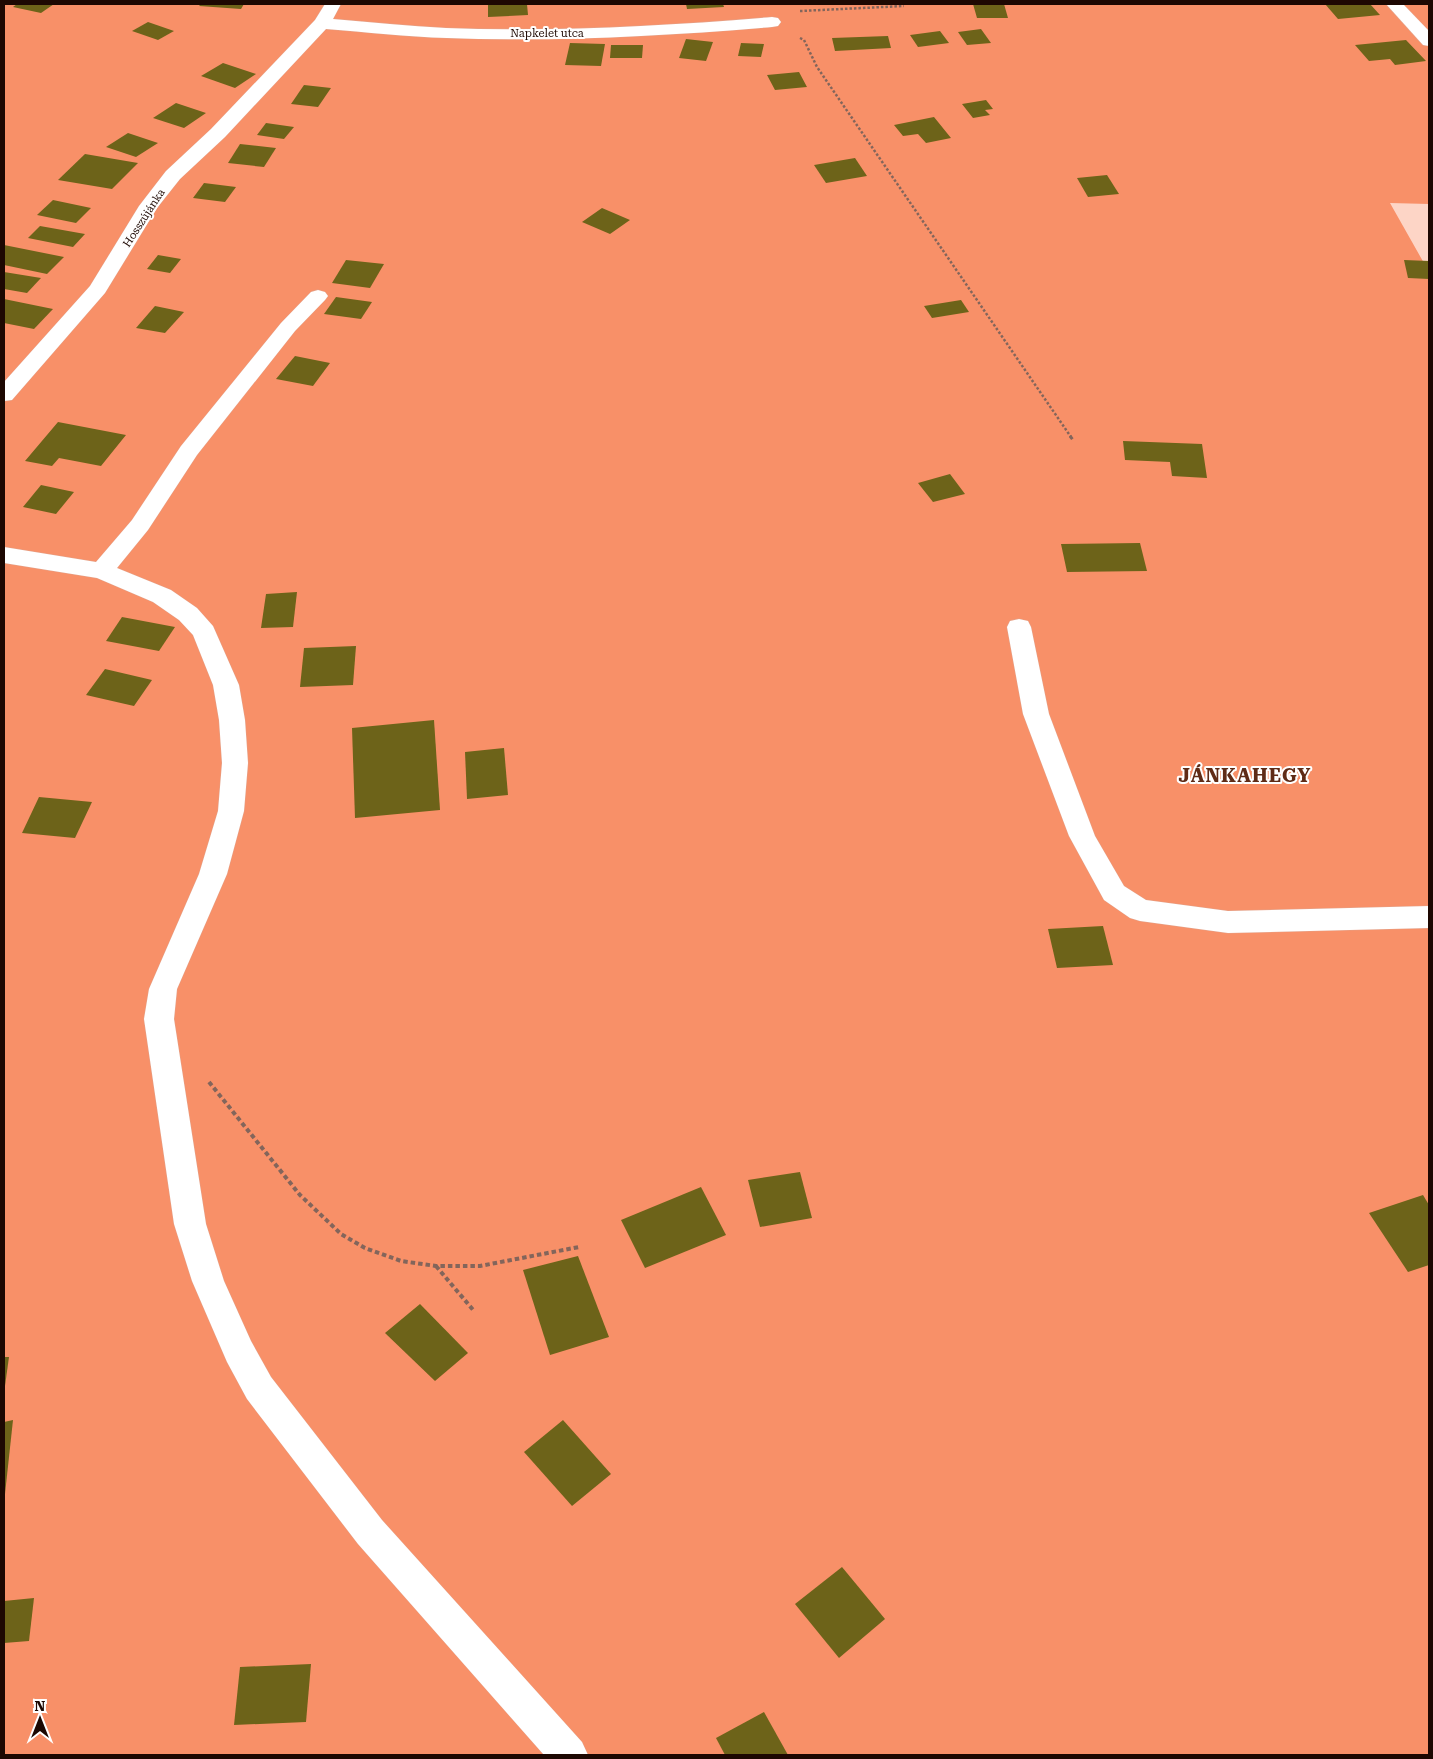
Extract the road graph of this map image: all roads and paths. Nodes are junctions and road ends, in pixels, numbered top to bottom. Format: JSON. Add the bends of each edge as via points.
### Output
{"nodes":[{"id":1,"x":333,"y":4,"type":"edge"},
{"id":2,"x":1394,"y":4,"type":"edge"},
{"id":3,"x":904,"y":6,"type":"dead end"},
{"id":4,"x":772,"y":22,"type":"junction"},
{"id":5,"x":322,"y":23,"type":"junction"},
{"id":6,"x":1429,"y":41,"type":"edge"},
{"id":7,"x":318,"y":296,"type":"dead end"},
{"id":8,"x":4,"y":395,"type":"edge"},
{"id":9,"x":1073,"y":440,"type":"dead end"},
{"id":10,"x":4,"y":555,"type":"edge"},
{"id":11,"x":102,"y":571,"type":"junction"},
{"id":12,"x":1019,"y":627,"type":"dead end"},
{"id":13,"x":1429,"y":917,"type":"edge"},
{"id":14,"x":208,"y":1080,"type":"dead end"},
{"id":15,"x":578,"y":1247,"type":"dead end"},
{"id":16,"x":436,"y":1266,"type":"junction"},
{"id":17,"x":474,"y":1311,"type":"dead end"},
{"id":18,"x":569,"y":1755,"type":"edge"}],
"edges":[{"from":1,"to":5,"type":"street","name":"Hosszújánka"},
{"from":2,"to":6,"type":"street"},
{"from":3,"to":4,"type":"path","via":[[800,11]]},
{"from":4,"to":5,"type":"street","name":"Napkelet utca","via":[[666,32],[562,34],[446,33]]},
{"from":4,"to":9,"type":"path","via":[[804,40],[817,66]]},
{"from":5,"to":8,"type":"street","name":"Hosszújánka","via":[[218,133],[173,175],[149,206],[98,289]]},
{"from":7,"to":11,"type":"street","via":[[288,327],[189,451],[140,525]]},
{"from":10,"to":11,"type":"street"},
{"from":11,"to":18,"type":"street","via":[[162,596],[188,614],[204,632],[226,685],[232,720],[232,811],[213,874],[163,989],[159,1019],[190,1224],[208,1281],[259,1388],[370,1532]]},
{"from":12,"to":13,"type":"street","via":[[1036,714],[1082,836],[1114,893],[1140,910],[1228,922]]},
{"from":14,"to":16,"type":"path","via":[[300,1195],[341,1234],[365,1248],[401,1261]]},
{"from":15,"to":16,"type":"path","via":[[480,1266]]},
{"from":16,"to":17,"type":"path"}]}
